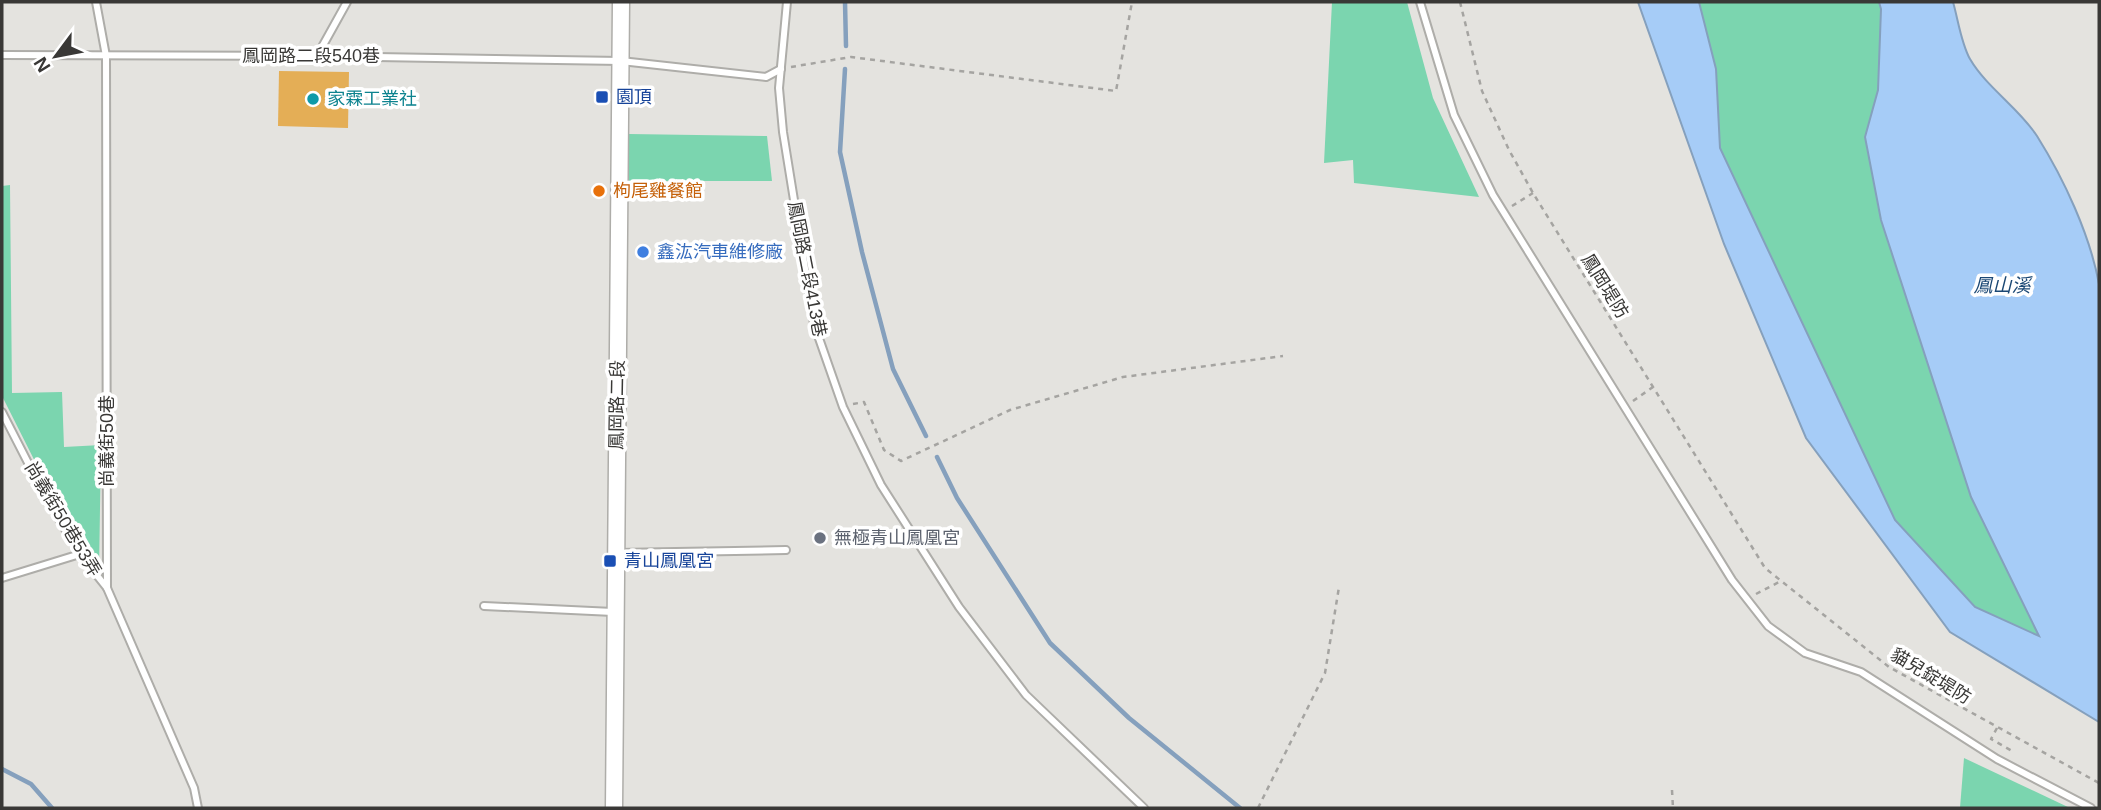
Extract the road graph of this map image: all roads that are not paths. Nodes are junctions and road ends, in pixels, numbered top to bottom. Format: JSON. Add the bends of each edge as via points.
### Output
{"nodes":[{"id":1,"x":96,"y":2,"type":"edge"},
{"id":2,"x":347,"y":2,"type":"edge"},
{"id":3,"x":621,"y":2,"type":"edge"},
{"id":4,"x":787,"y":2,"type":"edge"},
{"id":5,"x":1420,"y":2,"type":"edge"},
{"id":6,"x":2,"y":55,"type":"edge"},
{"id":7,"x":106,"y":56,"type":"junction"},
{"id":8,"x":317,"y":56,"type":"junction"},
{"id":9,"x":621,"y":61,"type":"junction"},
{"id":10,"x":781,"y":69,"type":"junction"},
{"id":11,"x":2,"y":411,"type":"edge"},
{"id":12,"x":786,"y":550,"type":"dead end"},
{"id":13,"x":80,"y":554,"type":"junction"},
{"id":14,"x":615,"y":554,"type":"junction"},
{"id":15,"x":2,"y":578,"type":"edge"},
{"id":16,"x":107,"y":589,"type":"junction"},
{"id":17,"x":484,"y":606,"type":"dead end"},
{"id":18,"x":615,"y":612,"type":"junction"},
{"id":19,"x":198,"y":808,"type":"edge"},
{"id":20,"x":614,"y":808,"type":"edge"},
{"id":21,"x":1144,"y":808,"type":"edge"},
{"id":22,"x":2091,"y":808,"type":"edge"}],
"edges":[{"from":1,"to":7,"type":"lane","name":"尚義街50巷"},
{"from":2,"to":8,"type":"lane"},
{"from":3,"to":9,"type":"street","name":"鳳岡路二段"},
{"from":4,"to":10,"type":"lane","name":"鳳岡路二段413巷"},
{"from":5,"to":22,"type":"lane","via":[[1454,115],[1503,212],[1732,580],[1768,626],[1805,653],[1861,672],[2007,764]]},
{"from":6,"to":7,"type":"lane","name":"鳳岡路二段540巷"},
{"from":7,"to":8,"type":"lane","name":"鳳岡路二段540巷"},
{"from":7,"to":16,"type":"lane","name":"尚義街50巷"},
{"from":8,"to":9,"type":"lane","name":"鳳岡路二段540巷"},
{"from":9,"to":10,"type":"lane","name":"鳳岡路二段540巷","via":[[766,77]]},
{"from":9,"to":14,"type":"street","name":"鳳岡路二段"},
{"from":10,"to":21,"type":"lane","name":"鳳岡路二段413巷","via":[[783,132],[814,324],[843,407],[881,485],[959,607],[1026,695]]},
{"from":11,"to":13,"type":"lane","name":"尚義街50巷53弄"},
{"from":12,"to":14,"type":"lane"},
{"from":13,"to":15,"type":"lane"},
{"from":13,"to":16,"type":"lane","name":"尚義街50巷53弄"},
{"from":14,"to":18,"type":"street","name":"鳳岡路二段"},
{"from":16,"to":19,"type":"lane","name":"尚義街50巷","via":[[194,788]]},
{"from":17,"to":18,"type":"lane"},
{"from":18,"to":20,"type":"street","name":"鳳岡路二段"}]}
